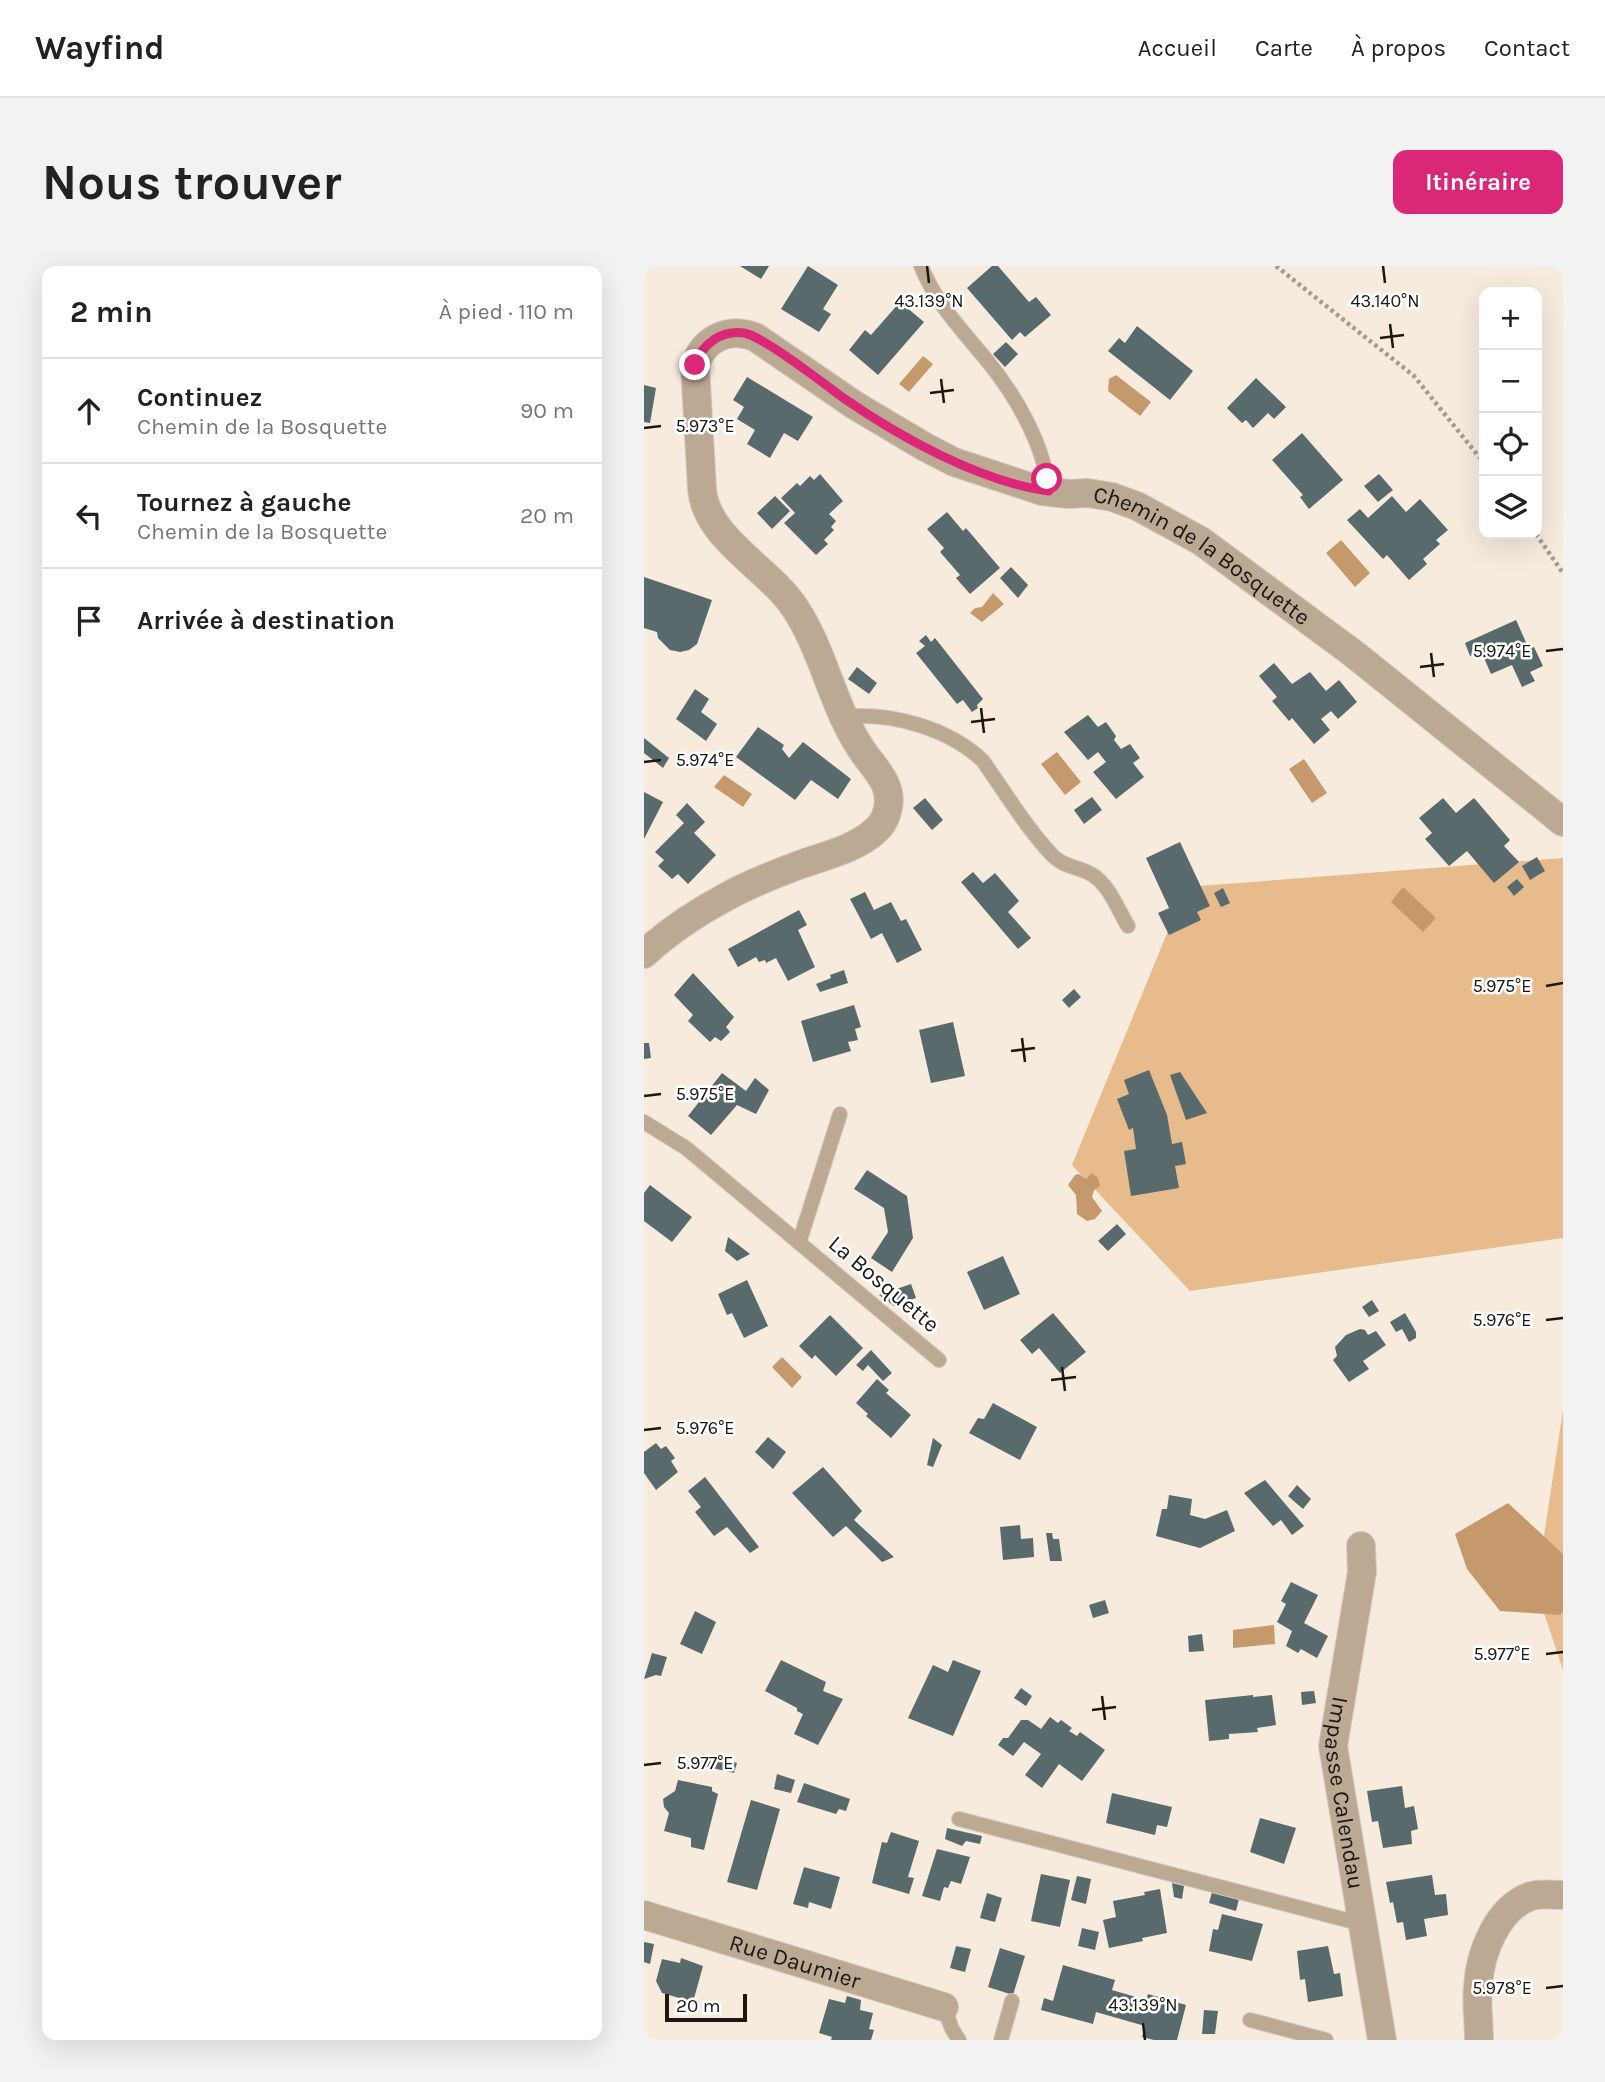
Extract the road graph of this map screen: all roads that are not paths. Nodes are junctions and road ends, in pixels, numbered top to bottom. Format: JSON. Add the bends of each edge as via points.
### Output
{"nodes":[{"id":1,"x":921,"y":266,"type":"edge"},
{"id":2,"x":1049,"y":491,"type":"junction"},
{"id":3,"x":844,"y":717,"type":"junction"},
{"id":4,"x":1563,"y":822,"type":"edge"},
{"id":5,"x":1128,"y":926,"type":"dead end"},
{"id":6,"x":644,"y":954,"type":"edge"},
{"id":7,"x":840,"y":1114,"type":"dead end"},
{"id":8,"x":644,"y":1122,"type":"edge"},
{"id":9,"x":800,"y":1243,"type":"junction"},
{"id":10,"x":939,"y":1360,"type":"dead end"},
{"id":11,"x":1361,"y":1546,"type":"dead end"},
{"id":12,"x":959,"y":1819,"type":"dead end"},
{"id":13,"x":1563,"y":1895,"type":"edge"},
{"id":14,"x":644,"y":1915,"type":"edge"},
{"id":15,"x":1362,"y":1924,"type":"junction"},
{"id":16,"x":1012,"y":2001,"type":"dead end"},
{"id":17,"x":944,"y":2007,"type":"joint"},
{"id":18,"x":1250,"y":2020,"type":"dead end"},
{"id":19,"x":959,"y":2040,"type":"edge"},
{"id":20,"x":1002,"y":2040,"type":"edge"},
{"id":21,"x":1326,"y":2040,"type":"edge"},
{"id":22,"x":1382,"y":2040,"type":"edge"},
{"id":23,"x":1479,"y":2040,"type":"edge"}],
"edges":[{"from":1,"to":2,"type":"lane","via":[[939,303],[1009,390],[1035,441]]},
{"from":2,"to":3,"type":"street","name":"Chemin de la Bosquette","via":[[980,471],[925,447],[755,337],[727,334],[703,348],[695,376],[703,500],[709,516],[796,608]]},
{"from":2,"to":4,"type":"street","name":"Chemin de la Bosquette","via":[[1112,497],[1201,541],[1354,654]]},
{"from":3,"to":5,"type":"lane","via":[[893,718],[965,745],[983,761],[1055,859],[1096,877]]},
{"from":3,"to":6,"type":"street","name":"Chemin de la Bosquette","via":[[887,787],[887,813],[876,830],[831,854],[728,895],[676,927]]},
{"from":7,"to":9,"type":"lane","name":"La Bosquette"},
{"from":8,"to":9,"type":"lane","name":"La Bosquette","via":[[686,1147]]},
{"from":9,"to":10,"type":"lane","name":"La Bosquette"},
{"from":11,"to":15,"type":"street","name":"Impasse Calendau","via":[[1362,1572],[1333,1746]]},
{"from":12,"to":15,"type":"lane"},
{"from":13,"to":23,"type":"street","via":[[1542,1894],[1523,1900],[1493,1932],[1479,1973]]},
{"from":14,"to":17,"type":"street","name":"Rue Daumier"},
{"from":15,"to":22,"type":"street","name":"Impasse Calendau"},
{"from":16,"to":20,"type":"lane"},
{"from":17,"to":19,"type":"lane"},
{"from":18,"to":21,"type":"lane"}]}
